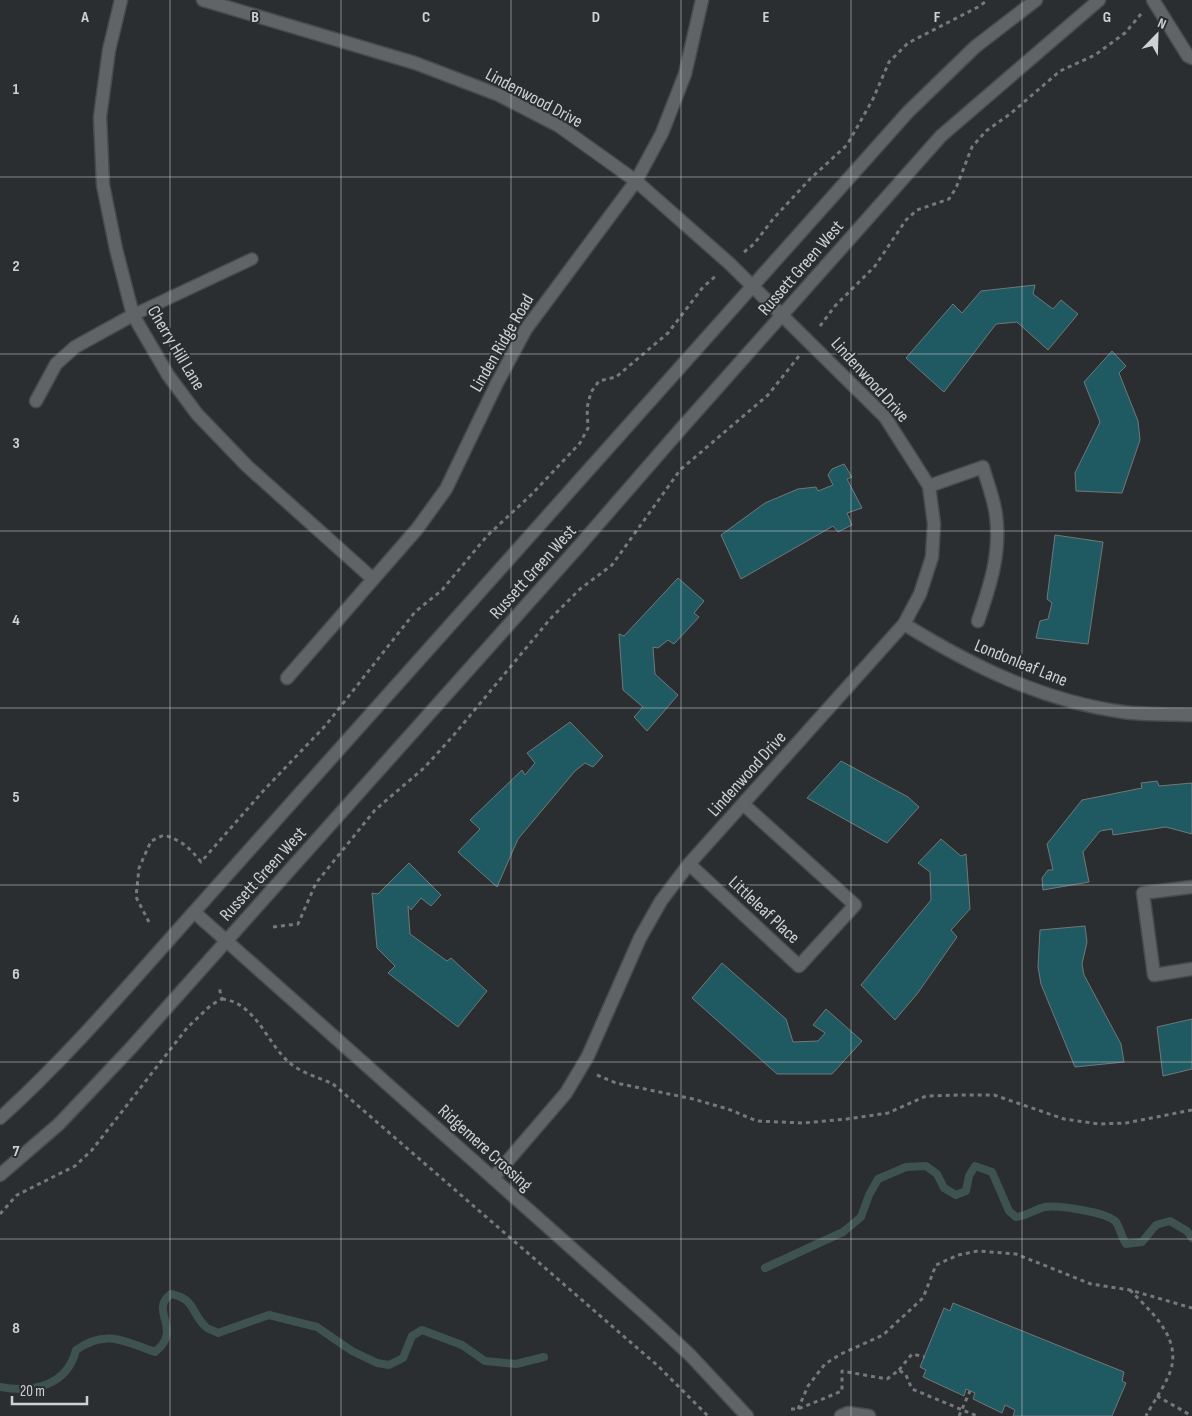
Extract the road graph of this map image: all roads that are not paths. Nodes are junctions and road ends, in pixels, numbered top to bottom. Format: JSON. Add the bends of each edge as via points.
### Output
{"nodes":[{"id":1,"x":121,"y":0,"type":"edge"},
{"id":2,"x":203,"y":0,"type":"edge"},
{"id":3,"x":702,"y":0,"type":"edge"},
{"id":4,"x":1036,"y":0,"type":"edge"},
{"id":5,"x":1099,"y":0,"type":"edge"},
{"id":6,"x":1155,"y":3,"type":"edge"},
{"id":7,"x":1192,"y":58,"type":"edge"},
{"id":8,"x":636,"y":181,"type":"junction"},
{"id":9,"x":252,"y":259,"type":"dead end"},
{"id":10,"x":752,"y":286,"type":"junction"},
{"id":11,"x":133,"y":315,"type":"junction"},
{"id":12,"x":784,"y":315,"type":"junction"},
{"id":13,"x":36,"y":401,"type":"dead end"},
{"id":14,"x":929,"y":486,"type":"junction"},
{"id":15,"x":373,"y":580,"type":"junction"},
{"id":16,"x":978,"y":621,"type":"dead end"},
{"id":17,"x":904,"y":624,"type":"junction"},
{"id":18,"x":287,"y":678,"type":"dead end"},
{"id":19,"x":1192,"y":716,"type":"edge"},
{"id":20,"x":744,"y":804,"type":"junction"},
{"id":21,"x":689,"y":864,"type":"junction"},
{"id":22,"x":1192,"y":887,"type":"edge"},
{"id":23,"x":194,"y":912,"type":"junction"},
{"id":24,"x":227,"y":941,"type":"junction"},
{"id":25,"x":1192,"y":969,"type":"edge"},
{"id":26,"x":0,"y":1118,"type":"edge"},
{"id":27,"x":0,"y":1175,"type":"edge"},
{"id":28,"x":494,"y":1178,"type":"junction"},
{"id":29,"x":747,"y":1416,"type":"edge"},
{"id":30,"x":841,"y":1416,"type":"edge"},
{"id":31,"x":869,"y":1416,"type":"edge"}],
"edges":[{"from":1,"to":11,"type":"street","name":"Cherry Hill Lane","via":[[109,50],[100,117],[103,185]]},
{"from":2,"to":8,"type":"street","name":"Lindenwood Drive","via":[[415,63],[499,95],[559,126]]},
{"from":3,"to":8,"type":"street","name":"Linden Ridge Road","via":[[685,74],[662,133]]},
{"from":4,"to":10,"type":"street","name":"Russett Green West","via":[[975,47],[908,112]]},
{"from":5,"to":12,"type":"street","name":"Russett Green West","via":[[941,136]]},
{"from":6,"to":7,"type":"street"},
{"from":8,"to":10,"type":"street","name":"Lindenwood Drive"},
{"from":8,"to":15,"type":"street","name":"Linden Ridge Road","via":[[526,329],[446,489]]},
{"from":9,"to":11,"type":"lane"},
{"from":10,"to":12,"type":"street","name":"Lindenwood Drive"},
{"from":10,"to":23,"type":"street","name":"Russett Green West"},
{"from":11,"to":13,"type":"street","via":[[75,346],[56,364]]},
{"from":11,"to":15,"type":"street","name":"Cherry Hill Lane","via":[[168,375],[196,414],[247,466]]},
{"from":12,"to":14,"type":"street","name":"Lindenwood Drive","via":[[885,417]]},
{"from":12,"to":24,"type":"street","name":"Russett Green West"},
{"from":14,"to":16,"type":"street","via":[[983,467],[996,514],[997,553]]},
{"from":14,"to":17,"type":"street","name":"Lindenwood Drive","via":[[934,524],[932,558],[920,594]]},
{"from":15,"to":18,"type":"street","name":"Linden Ridge Road"},
{"from":17,"to":19,"type":"street","name":"Londonleaf Lane","via":[[984,670],[1053,697],[1123,712]]},
{"from":17,"to":20,"type":"street","name":"Lindenwood Drive"},
{"from":20,"to":21,"type":"street","name":"Lindenwood Drive"},
{"from":20,"to":21,"type":"street","name":"Littleleaf Place","via":[[855,905],[799,966]]},
{"from":21,"to":28,"type":"street","name":"Lindenwood Drive","via":[[661,901],[640,938],[566,1093]]},
{"from":22,"to":25,"type":"street","via":[[1143,893],[1154,975]]},
{"from":23,"to":24,"type":"street","name":"Ridgemere Crossing"},
{"from":23,"to":26,"type":"street","name":"Russett Green West","via":[[84,1034]]},
{"from":24,"to":27,"type":"street","name":"Russett Green West","via":[[59,1124]]},
{"from":24,"to":28,"type":"street","name":"Ridgemere Crossing"},
{"from":28,"to":29,"type":"street","name":"Ridgemere Crossing","via":[[683,1349]]},
{"from":30,"to":31,"type":"street","via":[[848,1413]]}]}
